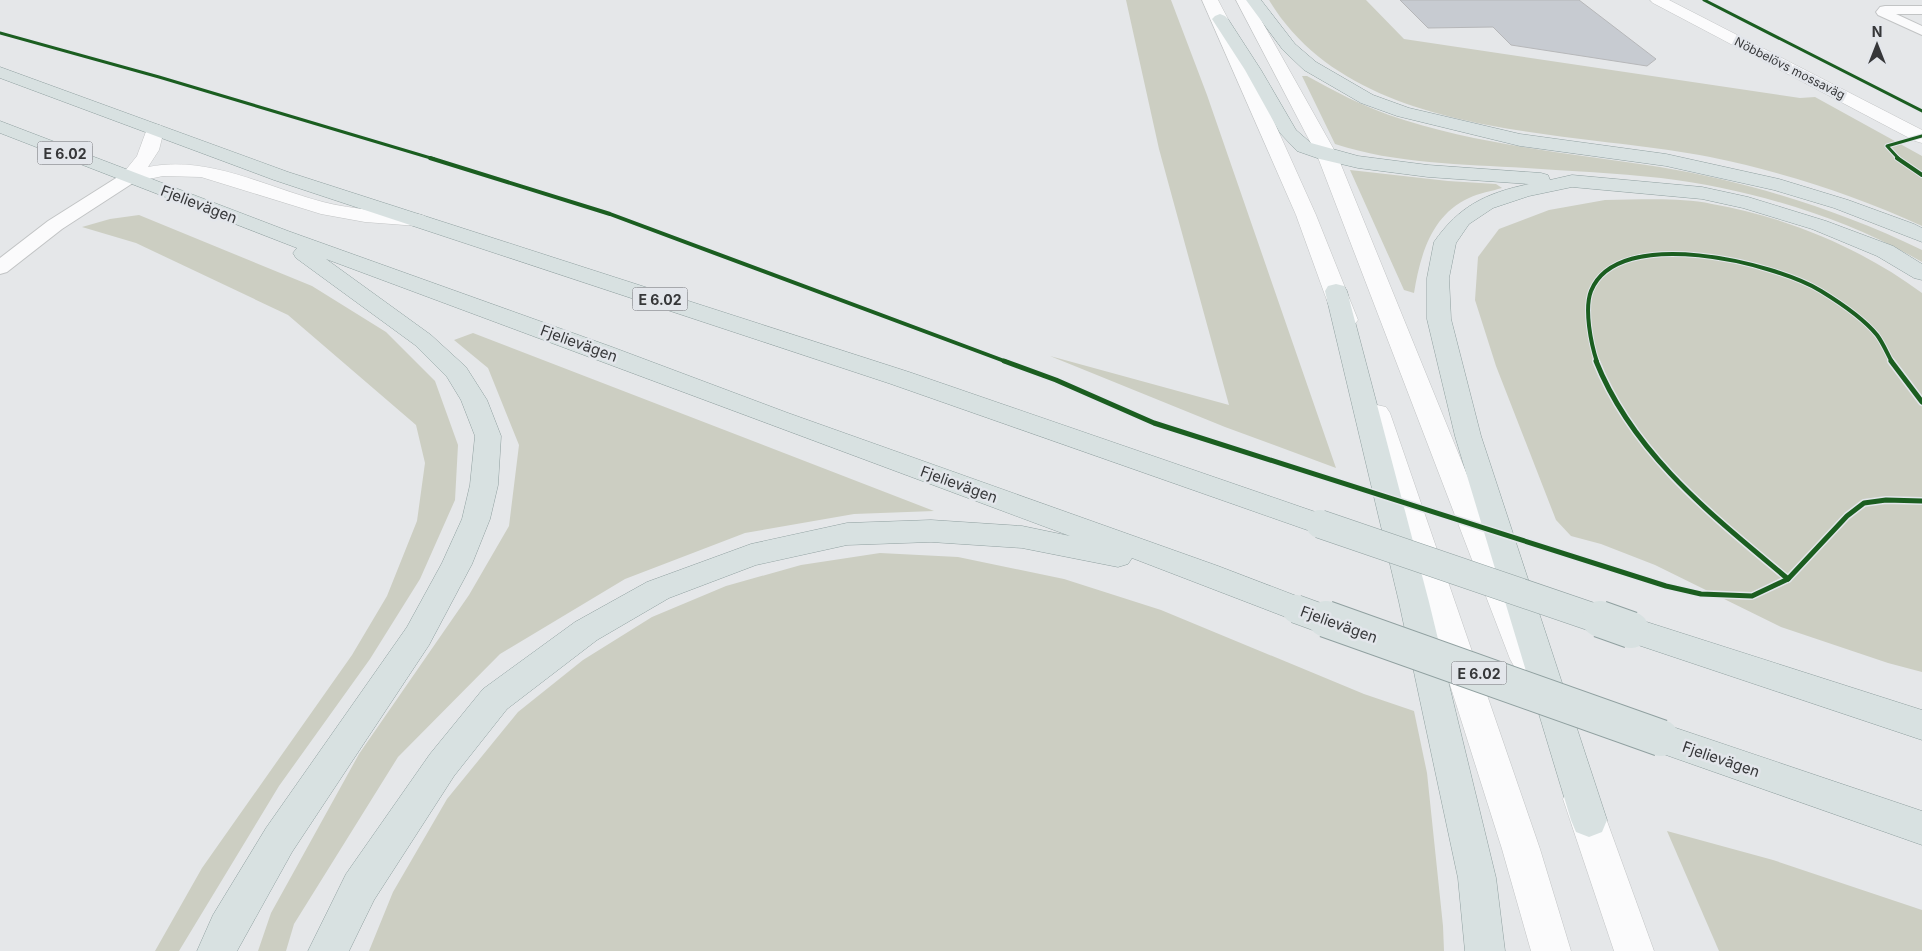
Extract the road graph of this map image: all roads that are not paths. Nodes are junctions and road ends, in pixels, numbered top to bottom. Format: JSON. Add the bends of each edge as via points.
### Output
{"nodes":[{"id":1,"x":1210,"y":0,"type":"edge"},
{"id":2,"x":1243,"y":0,"type":"edge"},
{"id":3,"x":1253,"y":0,"type":"edge"},
{"id":4,"x":1658,"y":0,"type":"edge"},
{"id":5,"x":1922,"y":10,"type":"edge"},
{"id":6,"x":1220,"y":19,"type":"junction"},
{"id":7,"x":1922,"y":31,"type":"edge"},
{"id":8,"x":0,"y":72,"type":"edge"},
{"id":9,"x":0,"y":127,"type":"edge"},
{"id":10,"x":155,"y":130,"type":"junction"},
{"id":11,"x":1922,"y":137,"type":"edge"},
{"id":12,"x":1327,"y":155,"type":"junction"},
{"id":13,"x":130,"y":177,"type":"junction"},
{"id":14,"x":1572,"y":181,"type":"junction"},
{"id":15,"x":418,"y":220,"type":"junction"},
{"id":16,"x":281,"y":235,"type":"junction"},
{"id":17,"x":1922,"y":236,"type":"edge"},
{"id":18,"x":0,"y":268,"type":"edge"},
{"id":19,"x":1922,"y":273,"type":"edge"},
{"id":20,"x":1336,"y":291,"type":"junction"},
{"id":21,"x":1206,"y":574,"type":"junction"},
{"id":22,"x":1922,"y":724,"type":"edge"},
{"id":23,"x":1589,"y":820,"type":"junction"},
{"id":24,"x":1922,"y":828,"type":"edge"},
{"id":25,"x":217,"y":951,"type":"edge"},
{"id":26,"x":328,"y":951,"type":"edge"},
{"id":27,"x":1484,"y":951,"type":"edge"},
{"id":28,"x":1551,"y":951,"type":"edge"},
{"id":29,"x":1634,"y":951,"type":"edge"}],
"edges":[{"from":1,"to":6,"type":"main road"},
{"from":2,"to":12,"type":"main road"},
{"from":3,"to":17,"type":"main road","via":[[1289,47],[1310,66],[1367,99],[1403,112],[1520,140],[1666,160],[1770,183],[1841,204]]},
{"from":4,"to":11,"type":"main road","name":"Nöbbelövs mossaväg"},
{"from":5,"to":7,"type":"lane","via":[[1883,12]]},
{"from":6,"to":12,"type":"main road","via":[[1289,132],[1304,147]]},
{"from":6,"to":20,"type":"main road"},
{"from":8,"to":10,"type":"main road","number":"E 6.02"},
{"from":9,"to":13,"type":"main road","name":"Fjelievägen","number":"E 6.02"},
{"from":10,"to":13,"type":"main road","via":[[146,158]]},
{"from":10,"to":15,"type":"main road","number":"E 6.02","via":[[281,176]]},
{"from":12,"to":14,"type":"main road","via":[[1428,171]]},
{"from":12,"to":23,"type":"main road"},
{"from":13,"to":15,"type":"main road","via":[[163,170],[203,172],[320,208]]},
{"from":13,"to":16,"type":"main road","name":"Fjelievägen","number":"E 6.02"},
{"from":13,"to":18,"type":"lane","via":[[55,225]]},
{"from":14,"to":19,"type":"main road","via":[[1702,193],[1748,203],[1819,225],[1885,251]]},
{"from":14,"to":23,"type":"main road","via":[[1524,191],[1486,204],[1462,220],[1445,242],[1438,278],[1439,320],[1468,436]]},
{"from":15,"to":22,"type":"main road","number":"E 6.02","bridge":true,"via":[[900,378],[1631,630]]},
{"from":16,"to":21,"type":"main road","name":"Fjelievägen","number":"E 6.02"},
{"from":16,"to":25,"type":"main road","via":[[423,340],[457,372],[474,400],[488,436],[484,485],[476,520],[457,564],[418,636],[279,840]]},
{"from":20,"to":27,"type":"main road","via":[[1414,602],[1473,860]]},
{"from":20,"to":28,"type":"main road","via":[[1521,849]]},
{"from":21,"to":24,"type":"main road","name":"Fjelievägen","number":"E 6.02","bridge":true,"via":[[1296,609]]},
{"from":21,"to":26,"type":"main road","via":[[1022,538],[931,531],[847,534],[751,555],[658,590],[586,631],[495,700],[442,765],[360,887]]},
{"from":23,"to":29,"type":"main road"}]}
